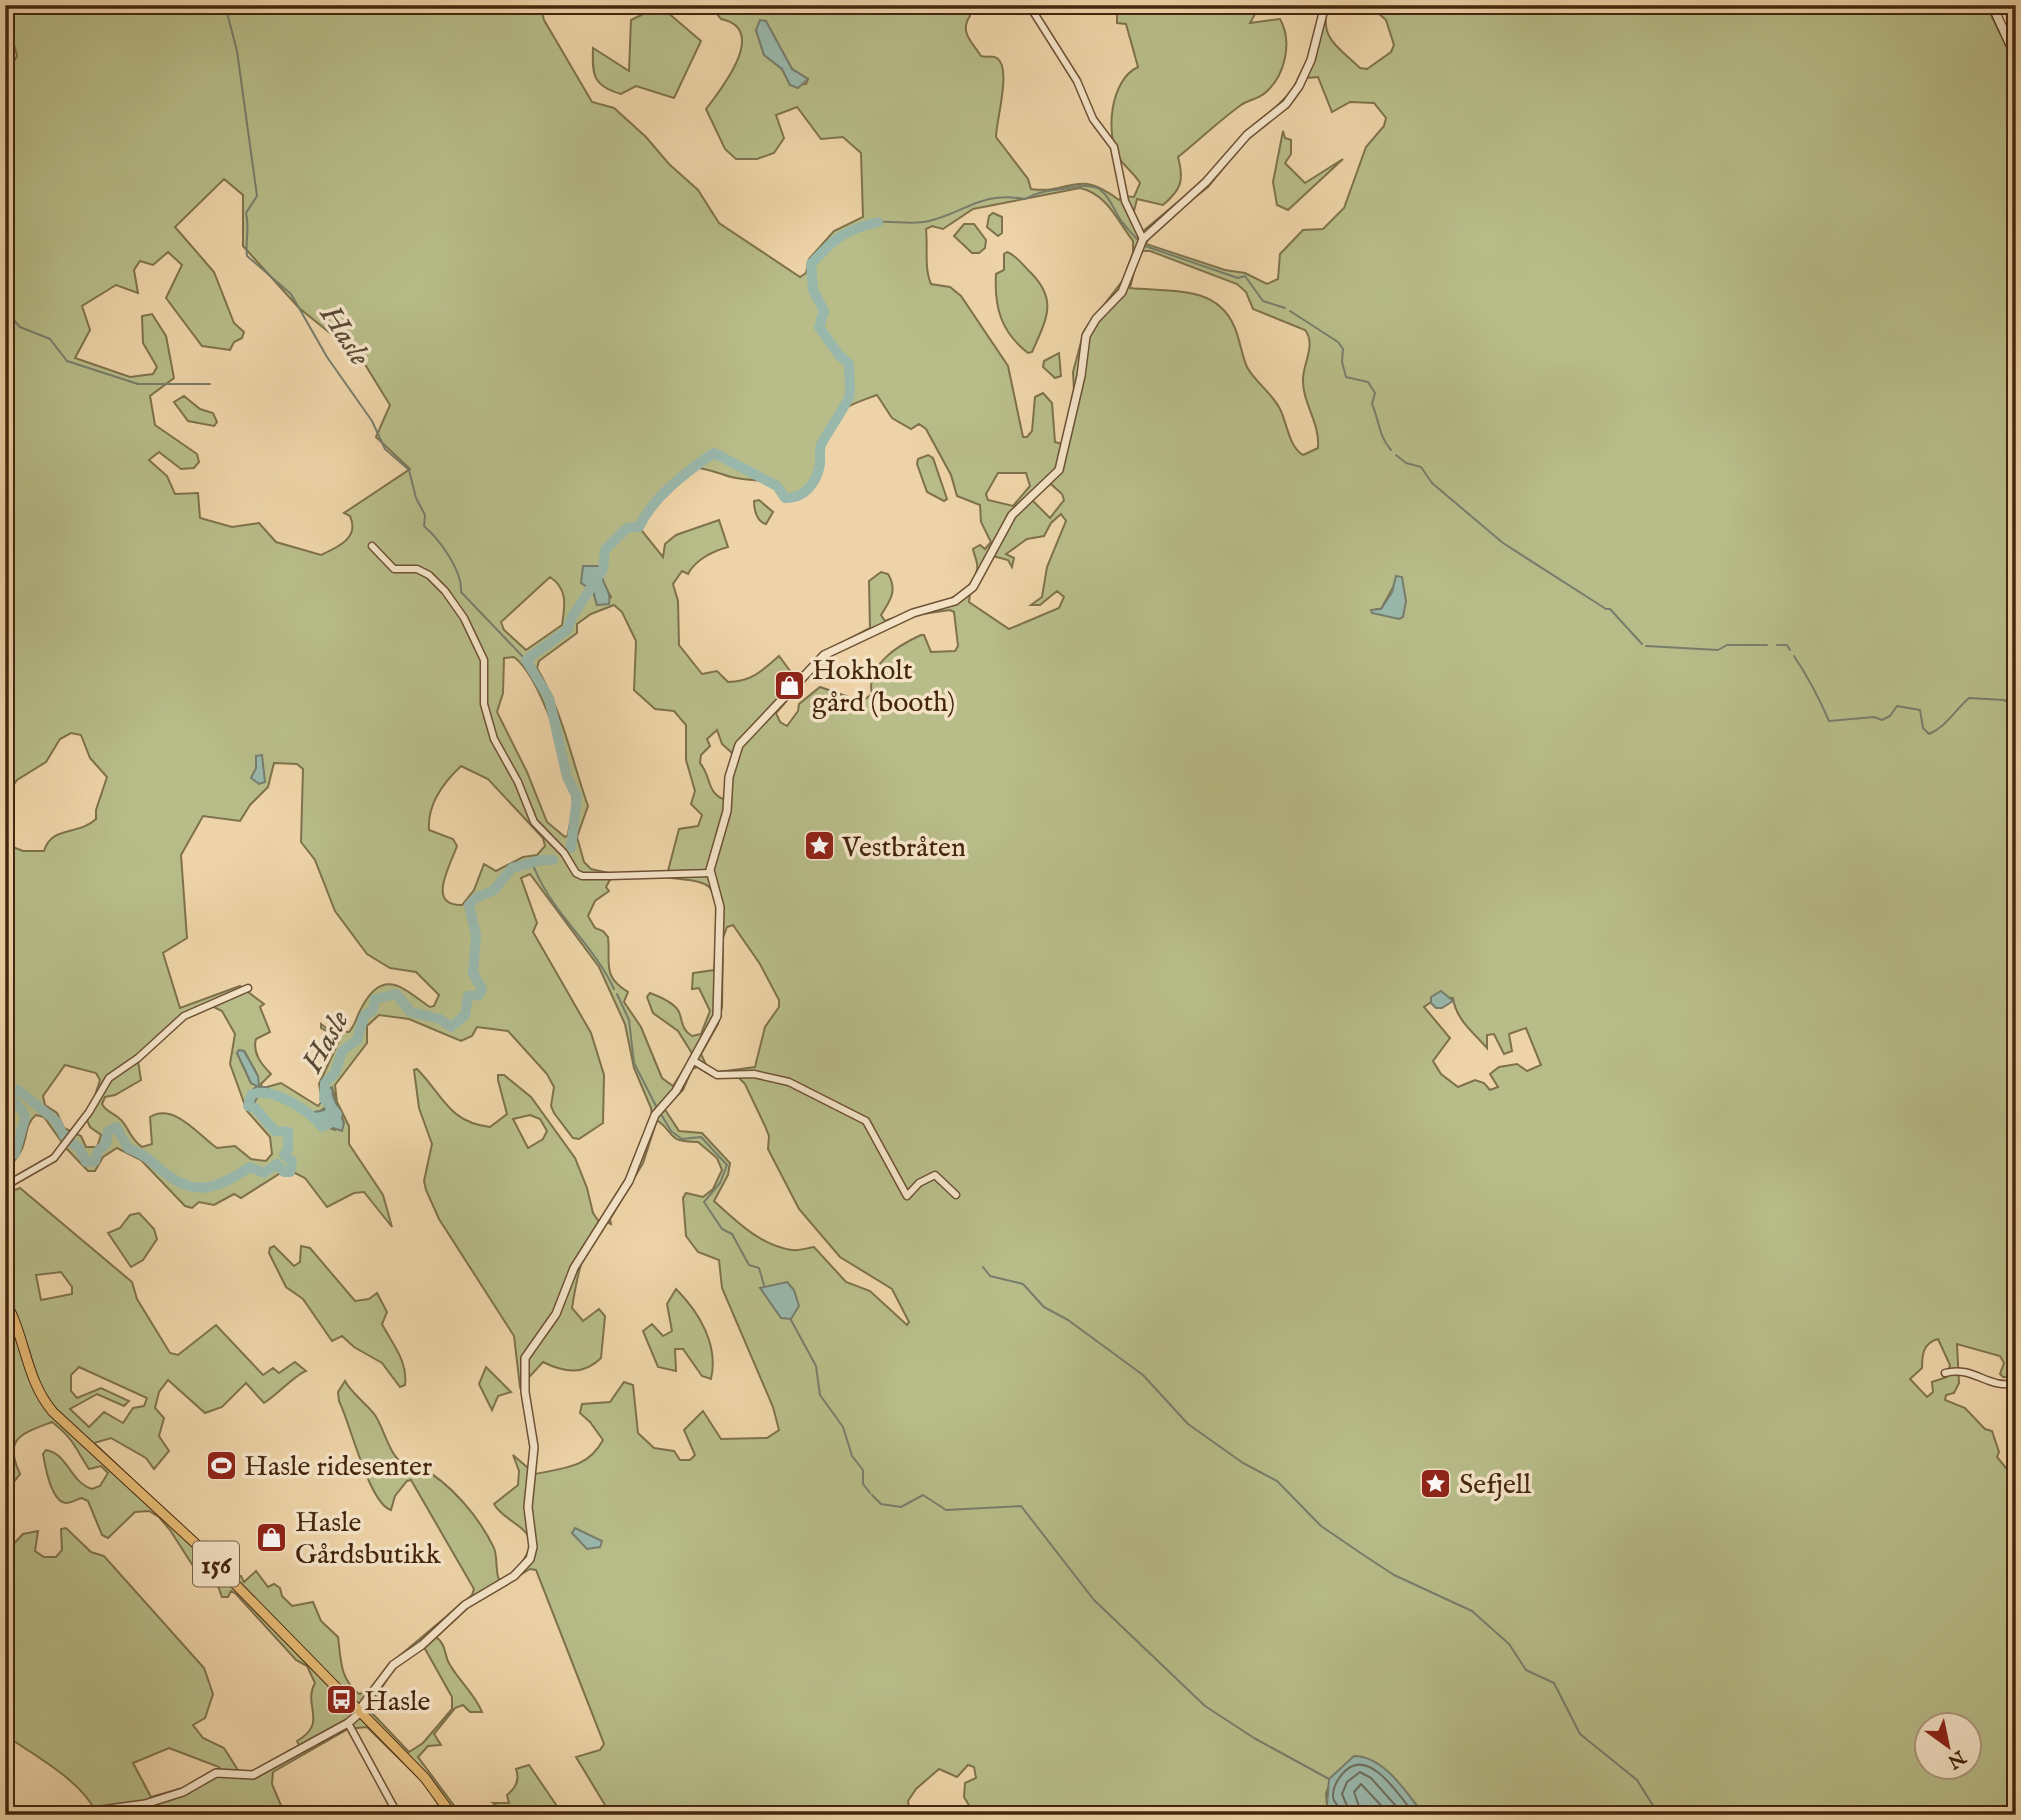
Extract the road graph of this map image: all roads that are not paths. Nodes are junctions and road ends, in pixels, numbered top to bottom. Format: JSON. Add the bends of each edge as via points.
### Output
{"nodes":[{"id":1,"x":1029,"y":5,"type":"edge"},
{"id":2,"x":1325,"y":5,"type":"edge"},
{"id":3,"x":1992,"y":5,"type":"edge"},
{"id":4,"x":2016,"y":57,"type":"edge"},
{"id":5,"x":1143,"y":239,"type":"junction"},
{"id":6,"x":372,"y":545,"type":"dead end"},
{"id":7,"x":711,"y":873,"type":"junction"},
{"id":8,"x":247,"y":988,"type":"dead end"},
{"id":9,"x":694,"y":1061,"type":"junction"},
{"id":10,"x":5,"y":1186,"type":"edge"},
{"id":11,"x":956,"y":1195,"type":"dead end"},
{"id":12,"x":5,"y":1301,"type":"edge"},
{"id":13,"x":1945,"y":1373,"type":"dead end"},
{"id":14,"x":2016,"y":1383,"type":"edge"},
{"id":15,"x":360,"y":1711,"type":"junction"},
{"id":16,"x":348,"y":1723,"type":"junction"},
{"id":17,"x":65,"y":1815,"type":"edge"},
{"id":18,"x":398,"y":1815,"type":"edge"},
{"id":19,"x":452,"y":1815,"type":"edge"}],
"edges":[{"from":1,"to":5,"type":"street","via":[[1077,81],[1093,119],[1114,147],[1125,201]]},
{"from":2,"to":5,"type":"street","via":[[1311,60],[1286,104],[1247,135],[1206,182]]},
{"from":3,"to":4,"type":"main road"},
{"from":5,"to":7,"type":"street","via":[[1122,292],[1086,336],[1059,470],[1018,507],[967,593],[824,655],[743,739],[732,765],[727,811]]},
{"from":6,"to":7,"type":"street","via":[[394,569],[417,569],[432,577],[460,611],[484,660],[484,704],[494,739],[534,822],[574,871],[582,876]]},
{"from":7,"to":9,"type":"street","via":[[720,907],[719,1008]]},
{"from":8,"to":10,"type":"street","via":[[191,1011],[109,1078],[69,1140],[49,1161]]},
{"from":9,"to":11,"type":"street","via":[[711,1074],[754,1074],[800,1087],[866,1121],[907,1196],[934,1175]]},
{"from":9,"to":15,"type":"street","via":[[655,1115],[629,1181],[575,1268],[556,1314],[525,1358],[534,1447],[530,1559],[514,1576],[465,1605],[393,1665]]},
{"from":12,"to":15,"type":"main road","number":"156","via":[[18,1327],[33,1382],[53,1412],[196,1544]]},
{"from":13,"to":14,"type":"street","via":[[1970,1370],[1987,1381]]},
{"from":15,"to":16,"type":"street"},
{"from":15,"to":19,"type":"main road","number":"156","via":[[425,1778]]},
{"from":16,"to":17,"type":"street","via":[[253,1775],[216,1773],[183,1792],[145,1804]]},
{"from":16,"to":18,"type":"street"}]}
